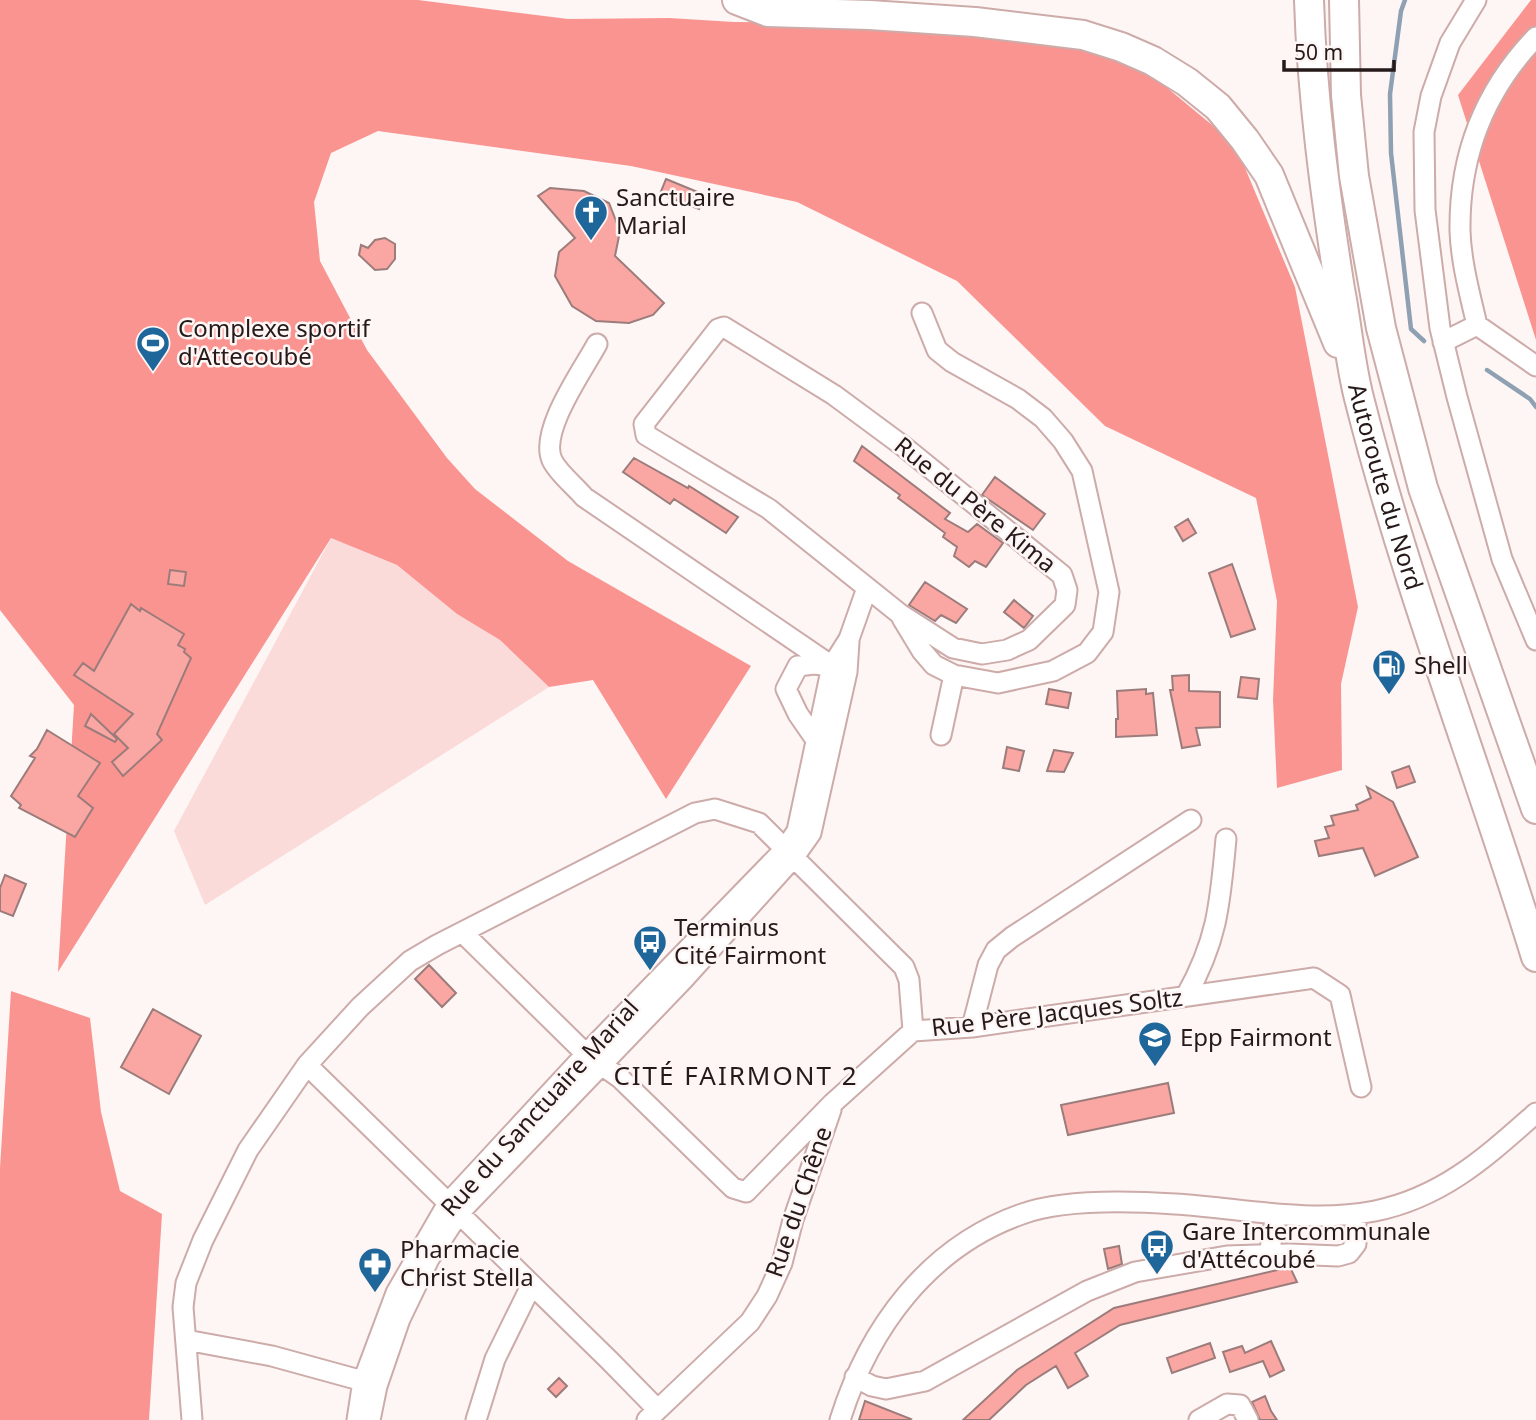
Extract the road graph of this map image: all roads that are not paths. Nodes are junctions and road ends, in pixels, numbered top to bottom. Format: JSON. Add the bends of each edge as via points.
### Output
{"nodes":[{"id":1,"x":737,"y":0,"type":"edge"},
{"id":2,"x":1310,"y":0,"type":"edge"},
{"id":3,"x":1344,"y":0,"type":"edge"},
{"id":4,"x":1476,"y":0,"type":"edge"},
{"id":5,"x":1536,"y":37,"type":"edge"},
{"id":6,"x":922,"y":313,"type":"dead end"},
{"id":7,"x":1477,"y":326,"type":"junction"},
{"id":8,"x":1443,"y":342,"type":"junction"},
{"id":9,"x":597,"y":344,"type":"dead end"},
{"id":10,"x":1536,"y":366,"type":"edge"},
{"id":11,"x":1358,"y":394,"type":"junction"},
{"id":12,"x":867,"y":588,"type":"junction"},
{"id":13,"x":900,"y":614,"type":"junction"},
{"id":14,"x":1536,"y":640,"type":"edge"},
{"id":15,"x":839,"y":669,"type":"junction"},
{"id":16,"x":954,"y":675,"type":"junction"},
{"id":17,"x":941,"y":735,"type":"dead end"},
{"id":18,"x":816,"y":740,"type":"junction"},
{"id":19,"x":1536,"y":809,"type":"edge"},
{"id":20,"x":1191,"y":820,"type":"dead end"},
{"id":21,"x":1226,"y":839,"type":"dead end"},
{"id":22,"x":789,"y":853,"type":"junction"},
{"id":23,"x":463,"y":933,"type":"junction"},
{"id":24,"x":1536,"y":957,"type":"edge"},
{"id":25,"x":1186,"y":996,"type":"junction"},
{"id":26,"x":972,"y":1027,"type":"junction"},
{"id":27,"x":913,"y":1031,"type":"junction"},
{"id":28,"x":593,"y":1059,"type":"junction"},
{"id":29,"x":307,"y":1065,"type":"junction"},
{"id":30,"x":1361,"y":1087,"type":"dead end"},
{"id":31,"x":833,"y":1103,"type":"junction"},
{"id":32,"x":1536,"y":1113,"type":"edge"},
{"id":33,"x":454,"y":1208,"type":"junction"},
{"id":34,"x":1276,"y":1214,"type":"junction"},
{"id":35,"x":1356,"y":1214,"type":"junction"},
{"id":36,"x":1269,"y":1255,"type":"junction"},
{"id":37,"x":531,"y":1286,"type":"junction"},
{"id":38,"x":186,"y":1340,"type":"junction"},
{"id":39,"x":855,"y":1377,"type":"junction"},
{"id":40,"x":363,"y":1381,"type":"junction"},
{"id":41,"x":652,"y":1414,"type":"edge"},
{"id":42,"x":192,"y":1420,"type":"edge"},
{"id":43,"x":357,"y":1420,"type":"edge"},
{"id":44,"x":370,"y":1420,"type":"edge"},
{"id":45,"x":476,"y":1420,"type":"edge"},
{"id":46,"x":840,"y":1420,"type":"edge"},
{"id":47,"x":1199,"y":1420,"type":"edge"},
{"id":48,"x":1248,"y":1420,"type":"edge"}],
"edges":[{"from":1,"to":11,"type":"highway","via":[[768,12],[975,22],[1083,35],[1153,61],[1187,82],[1218,107],[1269,175]]},
{"from":2,"to":11,"type":"highway","name":"Autoroute du Nord","via":[[1323,185]]},
{"from":3,"to":19,"type":"highway","name":"Autoroute du Nord","via":[[1354,176],[1381,328],[1423,488]]},
{"from":4,"to":8,"type":"street","via":[[1441,64],[1424,132],[1425,210]]},
{"from":5,"to":7,"type":"street","via":[[1498,85],[1479,120],[1466,163],[1460,233]]},
{"from":6,"to":16,"type":"street","via":[[937,350],[1018,399],[1063,441],[1082,471],[1109,592],[1103,632],[1087,653],[1053,671],[998,683]]},
{"from":7,"to":8,"type":"street"},
{"from":7,"to":10,"type":"street"},
{"from":8,"to":14,"type":"street","via":[[1489,518]]},
{"from":9,"to":15,"type":"street","via":[[551,428],[552,461],[584,497]]},
{"from":11,"to":24,"type":"highway","name":"Autoroute du Nord","via":[[1386,500]]},
{"from":12,"to":13,"type":"street","name":"Rue du Père Kima"},
{"from":12,"to":13,"type":"street","name":"Rue du Père Kima","via":[[769,509],[646,435],[644,424],[718,329],[731,329],[873,424],[1062,575],[1067,590],[1065,605],[1029,640],[982,654],[953,648]]},
{"from":12,"to":15,"type":"street","name":"Rue du Sanctuaire Marial"},
{"from":13,"to":16,"type":"street","via":[[934,665]]},
{"from":15,"to":18,"type":"street","name":"Rue du Sanctuaire Marial"},
{"from":15,"to":18,"type":"street","via":[[798,666],[786,689]]},
{"from":15,"to":22,"type":"street","name":"Rue du Sanctuaire Marial","via":[[811,833]]},
{"from":16,"to":17,"type":"street"},
{"from":18,"to":22,"type":"street","name":"Rue du Sanctuaire Marial"},
{"from":20,"to":26,"type":"street","via":[[996,950]]},
{"from":21,"to":25,"type":"street","via":[[1215,932],[1203,967]]},
{"from":22,"to":23,"type":"street","via":[[759,823],[715,809],[695,813]]},
{"from":22,"to":27,"type":"street","via":[[904,968]]},
{"from":22,"to":28,"type":"street","name":"Rue du Sanctuaire Marial"},
{"from":23,"to":28,"type":"street","name":"Rue Père Jacques Soltz"},
{"from":23,"to":29,"type":"street","via":[[410,961]]},
{"from":25,"to":26,"type":"street","name":"Rue Père Jacques Soltz"},
{"from":25,"to":30,"type":"street","name":"Rue Père Jacques Soltz","via":[[1318,979],[1340,995]]},
{"from":26,"to":27,"type":"street","name":"Rue Père Jacques Soltz"},
{"from":27,"to":31,"type":"street","name":"Rue Père Jacques Soltz"},
{"from":28,"to":31,"type":"street","name":"Rue Père Jacques Soltz","via":[[629,1086],[733,1188],[746,1192]]},
{"from":28,"to":33,"type":"street","name":"Rue du Sanctuaire Marial"},
{"from":29,"to":33,"type":"street"},
{"from":29,"to":38,"type":"street","via":[[248,1150],[203,1240],[187,1283],[183,1307]]},
{"from":31,"to":41,"type":"street","name":"Rue du Chêne","via":[[782,1263],[766,1296],[750,1322]]},
{"from":32,"to":35,"type":"street","via":[[1440,1188],[1401,1204]]},
{"from":33,"to":37,"type":"street"},
{"from":33,"to":40,"type":"street","name":"Rue du Sanctuaire Marial","via":[[396,1293]]},
{"from":33,"to":44,"type":"street","name":"Rue du Sanctuaire Marial","via":[[400,1319]]},
{"from":34,"to":35,"type":"street"},
{"from":34,"to":36,"type":"street"},
{"from":34,"to":39,"type":"street","via":[[1132,1201],[1024,1213],[964,1243],[919,1279],[878,1333]]},
{"from":35,"to":36,"type":"street","via":[[1356,1244],[1349,1254]]},
{"from":36,"to":39,"type":"street","via":[[1227,1256],[1135,1272],[1087,1291],[925,1381],[886,1389]]},
{"from":37,"to":41,"type":"street","via":[[610,1360]]},
{"from":37,"to":45,"type":"street","via":[[495,1359]]},
{"from":38,"to":40,"type":"street","via":[[272,1356]]},
{"from":38,"to":42,"type":"street"},
{"from":39,"to":46,"type":"street"},
{"from":40,"to":43,"type":"street","name":"Rue du Sanctuaire Marial"},
{"from":47,"to":48,"type":"street","via":[[1227,1404],[1240,1405]]}]}
